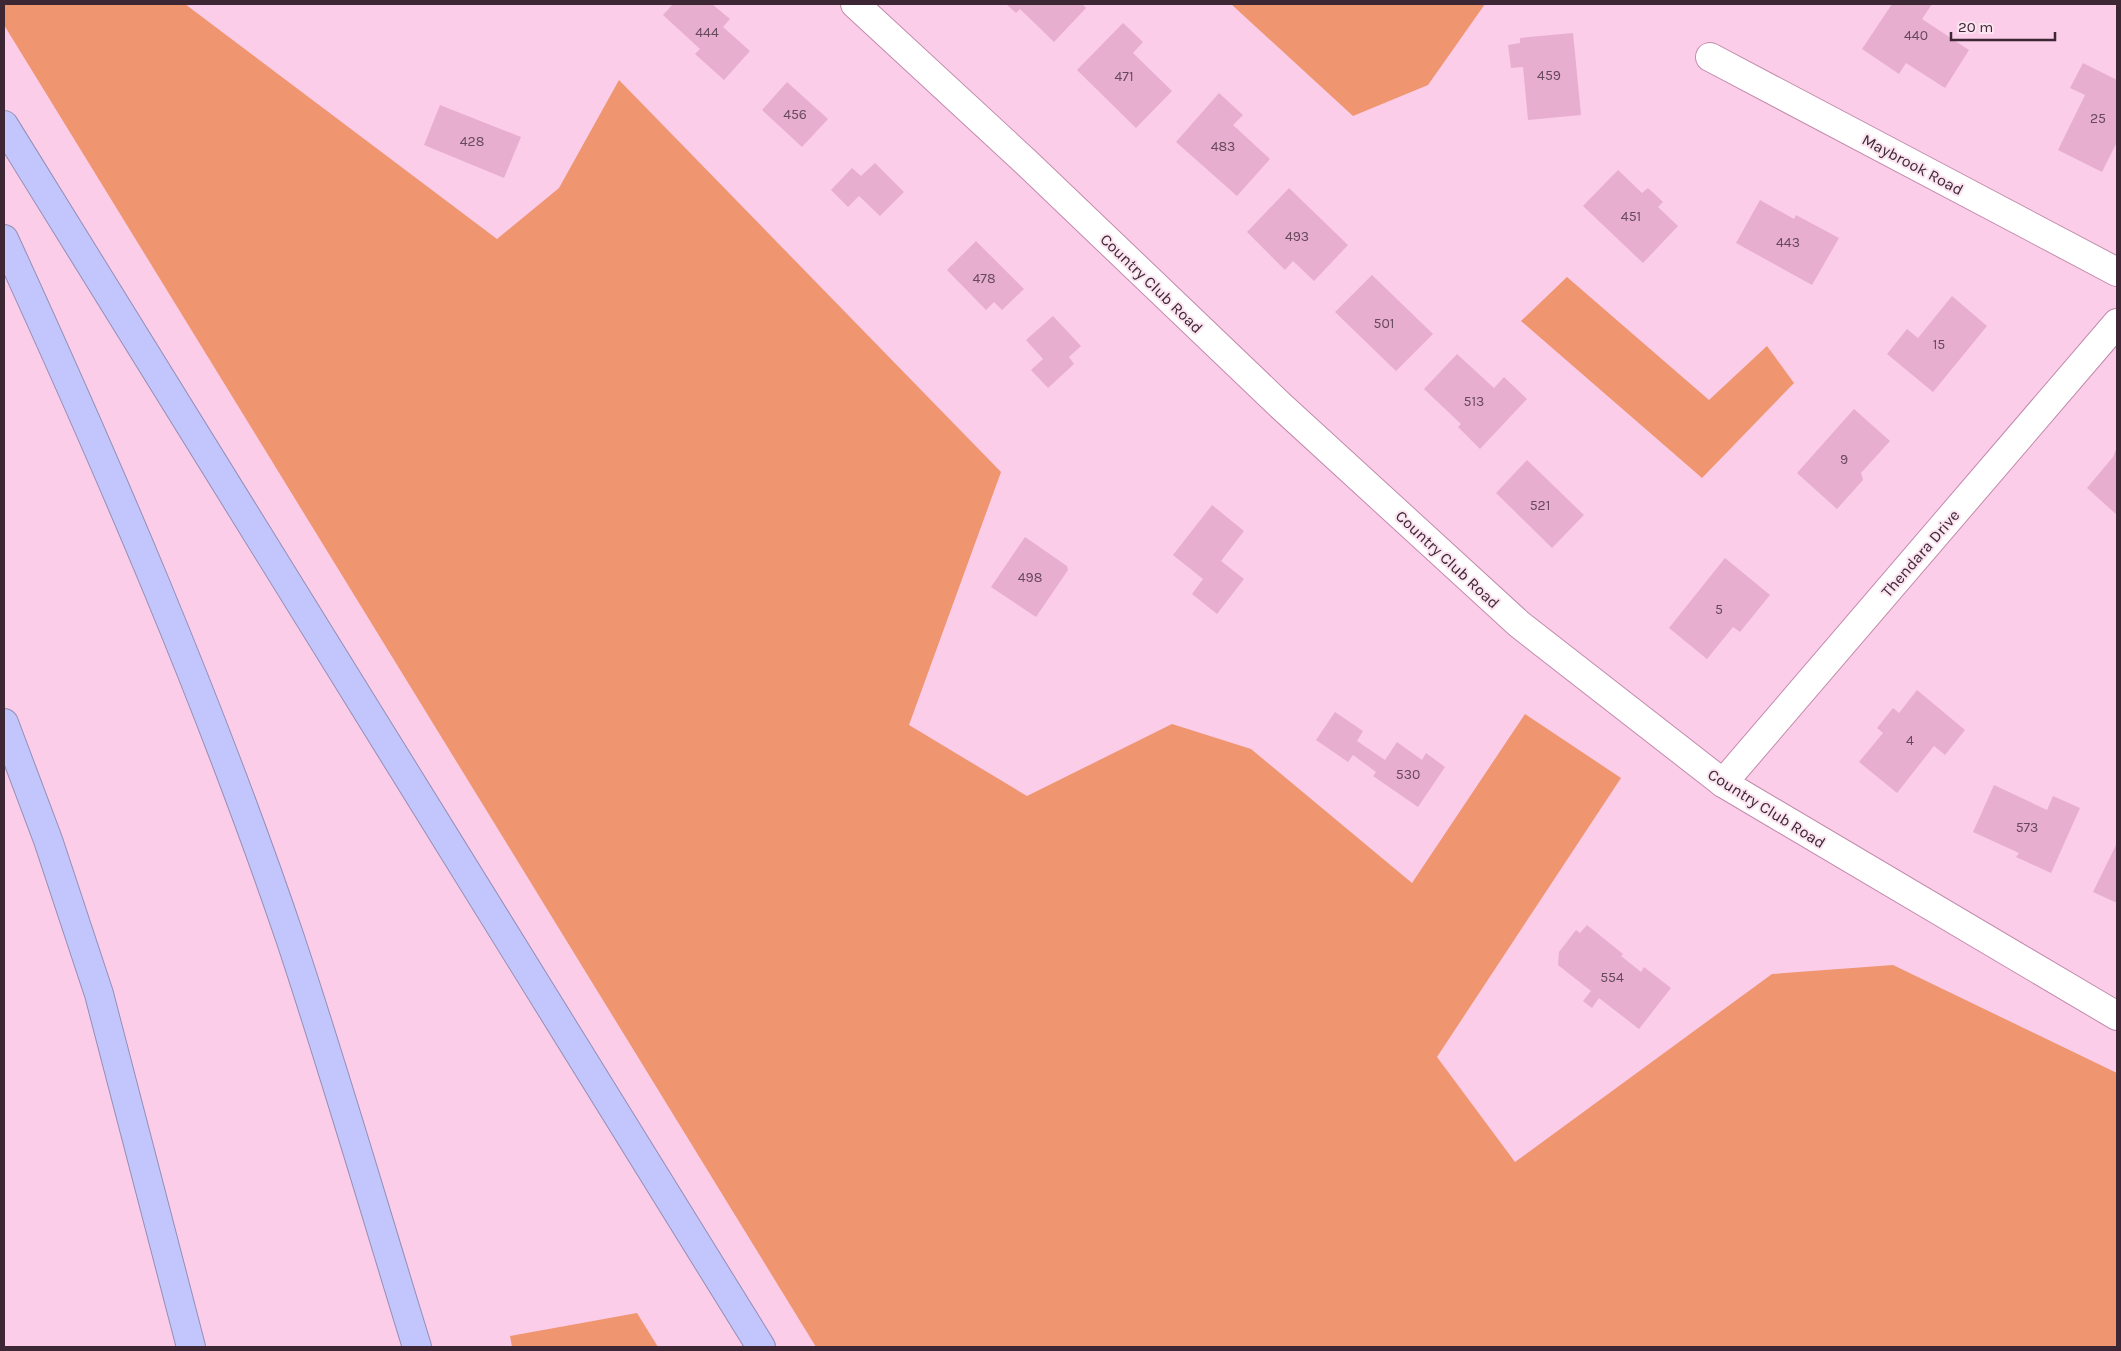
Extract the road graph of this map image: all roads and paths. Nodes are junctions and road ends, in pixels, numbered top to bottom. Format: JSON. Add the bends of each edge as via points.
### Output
{"nodes":[{"id":1,"x":855,"y":4,"type":"edge"},
{"id":2,"x":1710,"y":57,"type":"dead end"},
{"id":3,"x":4,"y":125,"type":"edge"},
{"id":4,"x":4,"y":239,"type":"edge"},
{"id":5,"x":2117,"y":272,"type":"edge"},
{"id":6,"x":2117,"y":323,"type":"edge"},
{"id":7,"x":4,"y":723,"type":"edge"},
{"id":8,"x":1723,"y":783,"type":"junction"},
{"id":9,"x":2117,"y":1016,"type":"edge"},
{"id":10,"x":167,"y":1257,"type":"junction"},
{"id":11,"x":191,"y":1347,"type":"edge"},
{"id":12,"x":195,"y":1347,"type":"edge"},
{"id":13,"x":417,"y":1347,"type":"edge"},
{"id":14,"x":761,"y":1347,"type":"edge"}],
"edges":[{"from":1,"to":8,"type":"street","name":"Country Club Road","via":[[1280,405],[1519,624]]},
{"from":2,"to":5,"type":"street","name":"Maybrook Road"},
{"from":3,"to":14,"type":"highway"},
{"from":4,"to":13,"type":"highway","via":[[110,475],[233,779],[290,938]]},
{"from":6,"to":8,"type":"street","name":"Thendara Drive"},
{"from":7,"to":10,"type":"highway","via":[[48,840],[99,994]]},
{"from":8,"to":9,"type":"street","name":"Country Club Road"},
{"from":10,"to":11,"type":"highway"},
{"from":10,"to":12,"type":"highway"}]}
